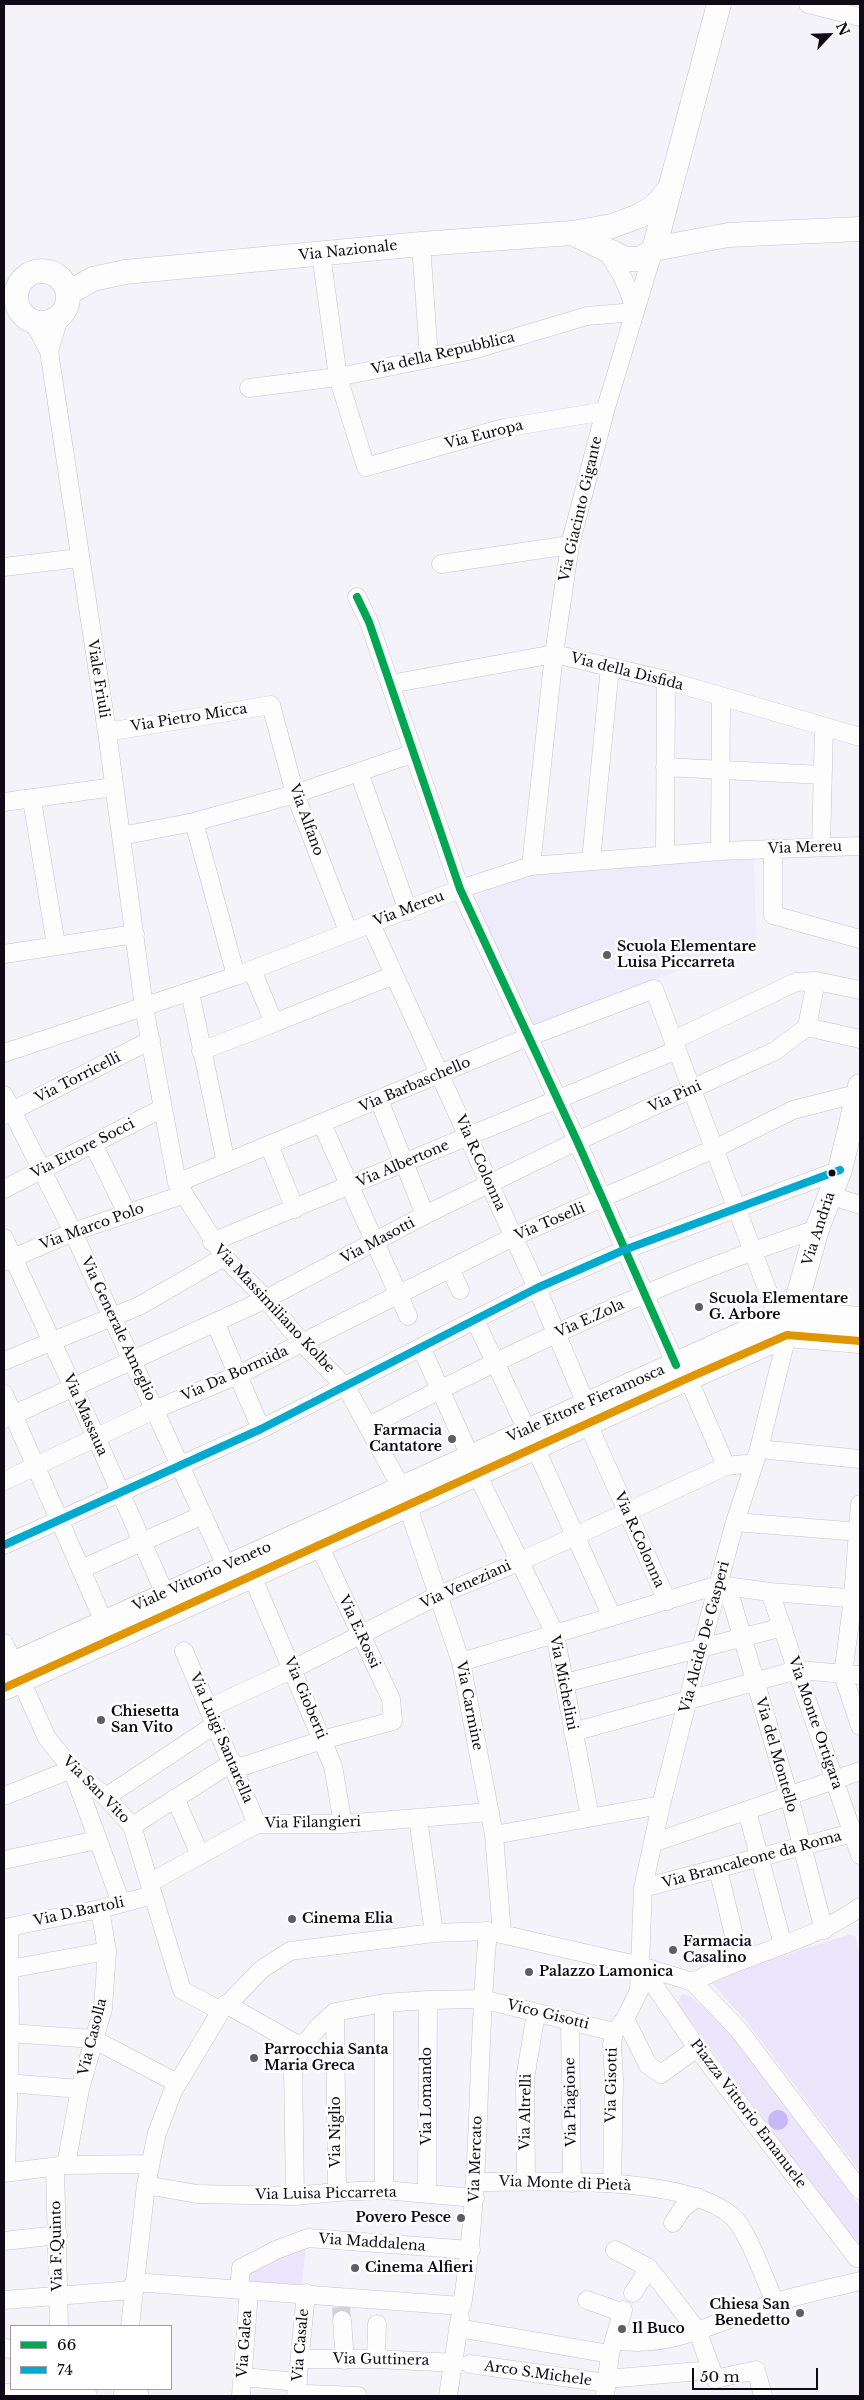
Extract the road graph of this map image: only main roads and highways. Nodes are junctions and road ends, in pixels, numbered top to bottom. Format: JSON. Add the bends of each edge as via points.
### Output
{"nodes":[{"id":1,"x":719,"y":4,"type":"edge"},
{"id":2,"x":670,"y":189,"type":"junction"},
{"id":3,"x":860,"y":229,"type":"edge"},
{"id":4,"x":607,"y":236,"type":"junction"},
{"id":5,"x":654,"y":249,"type":"junction"},
{"id":6,"x":125,"y":272,"type":"junction"},
{"id":7,"x":38,"y":273,"type":"junction"},
{"id":8,"x":4,"y":276,"type":"edge"},
{"id":9,"x":10,"y":299,"type":"edge"},
{"id":10,"x":64,"y":304,"type":"junction"},
{"id":11,"x":860,"y":1090,"type":"edge"},
{"id":12,"x":853,"y":1146,"type":"edge"},
{"id":13,"x":860,"y":1319,"type":"edge"},
{"id":14,"x":786,"y":1322,"type":"junction"},
{"id":15,"x":860,"y":1341,"type":"edge"},
{"id":16,"x":404,"y":1497,"type":"junction"},
{"id":17,"x":9,"y":1668,"type":"edge"}],
"edges":[{"from":1,"to":2,"type":"main road"},
{"from":2,"to":4,"type":"main road","via":[[655,206]]},
{"from":2,"to":5,"type":"main road"},
{"from":3,"to":5,"type":"main road","via":[[728,235]]},
{"from":4,"to":5,"type":"main road","name":"Via Nazionale","via":[[635,232]]},
{"from":4,"to":6,"type":"main road","name":"Via Nazionale","via":[[572,233],[421,244]]},
{"from":6,"to":7,"type":"main road","name":"Via Nazionale"},
{"from":6,"to":10,"type":"main road","name":"Via Nazionale","via":[[93,279]]},
{"from":7,"to":8,"type":"main road","name":"Via Nazionale"},
{"from":7,"to":9,"type":"main road","via":[[18,287]]},
{"from":7,"to":10,"type":"main road","via":[[60,279]]},
{"from":9,"to":10,"type":"main road","via":[[33,321],[46,322]]},
{"from":11,"to":12,"type":"main road","name":"Via Andria"},
{"from":12,"to":14,"type":"main road","name":"Via Andria","via":[[829,1195]]},
{"from":13,"to":14,"type":"main road","name":"Viale Ettore Fieramosca"},
{"from":14,"to":15,"type":"main road","name":"Viale Ettore Fieramosca"},
{"from":14,"to":16,"type":"main road","name":"Viale Ettore Fieramosca"},
{"from":16,"to":17,"type":"main road","name":"Viale Vittorio Veneto","via":[[226,1566]]},
{"from":16,"to":17,"type":"main road","name":"Viale Vittorio Veneto","via":[[319,1545],[252,1576]]}]}
